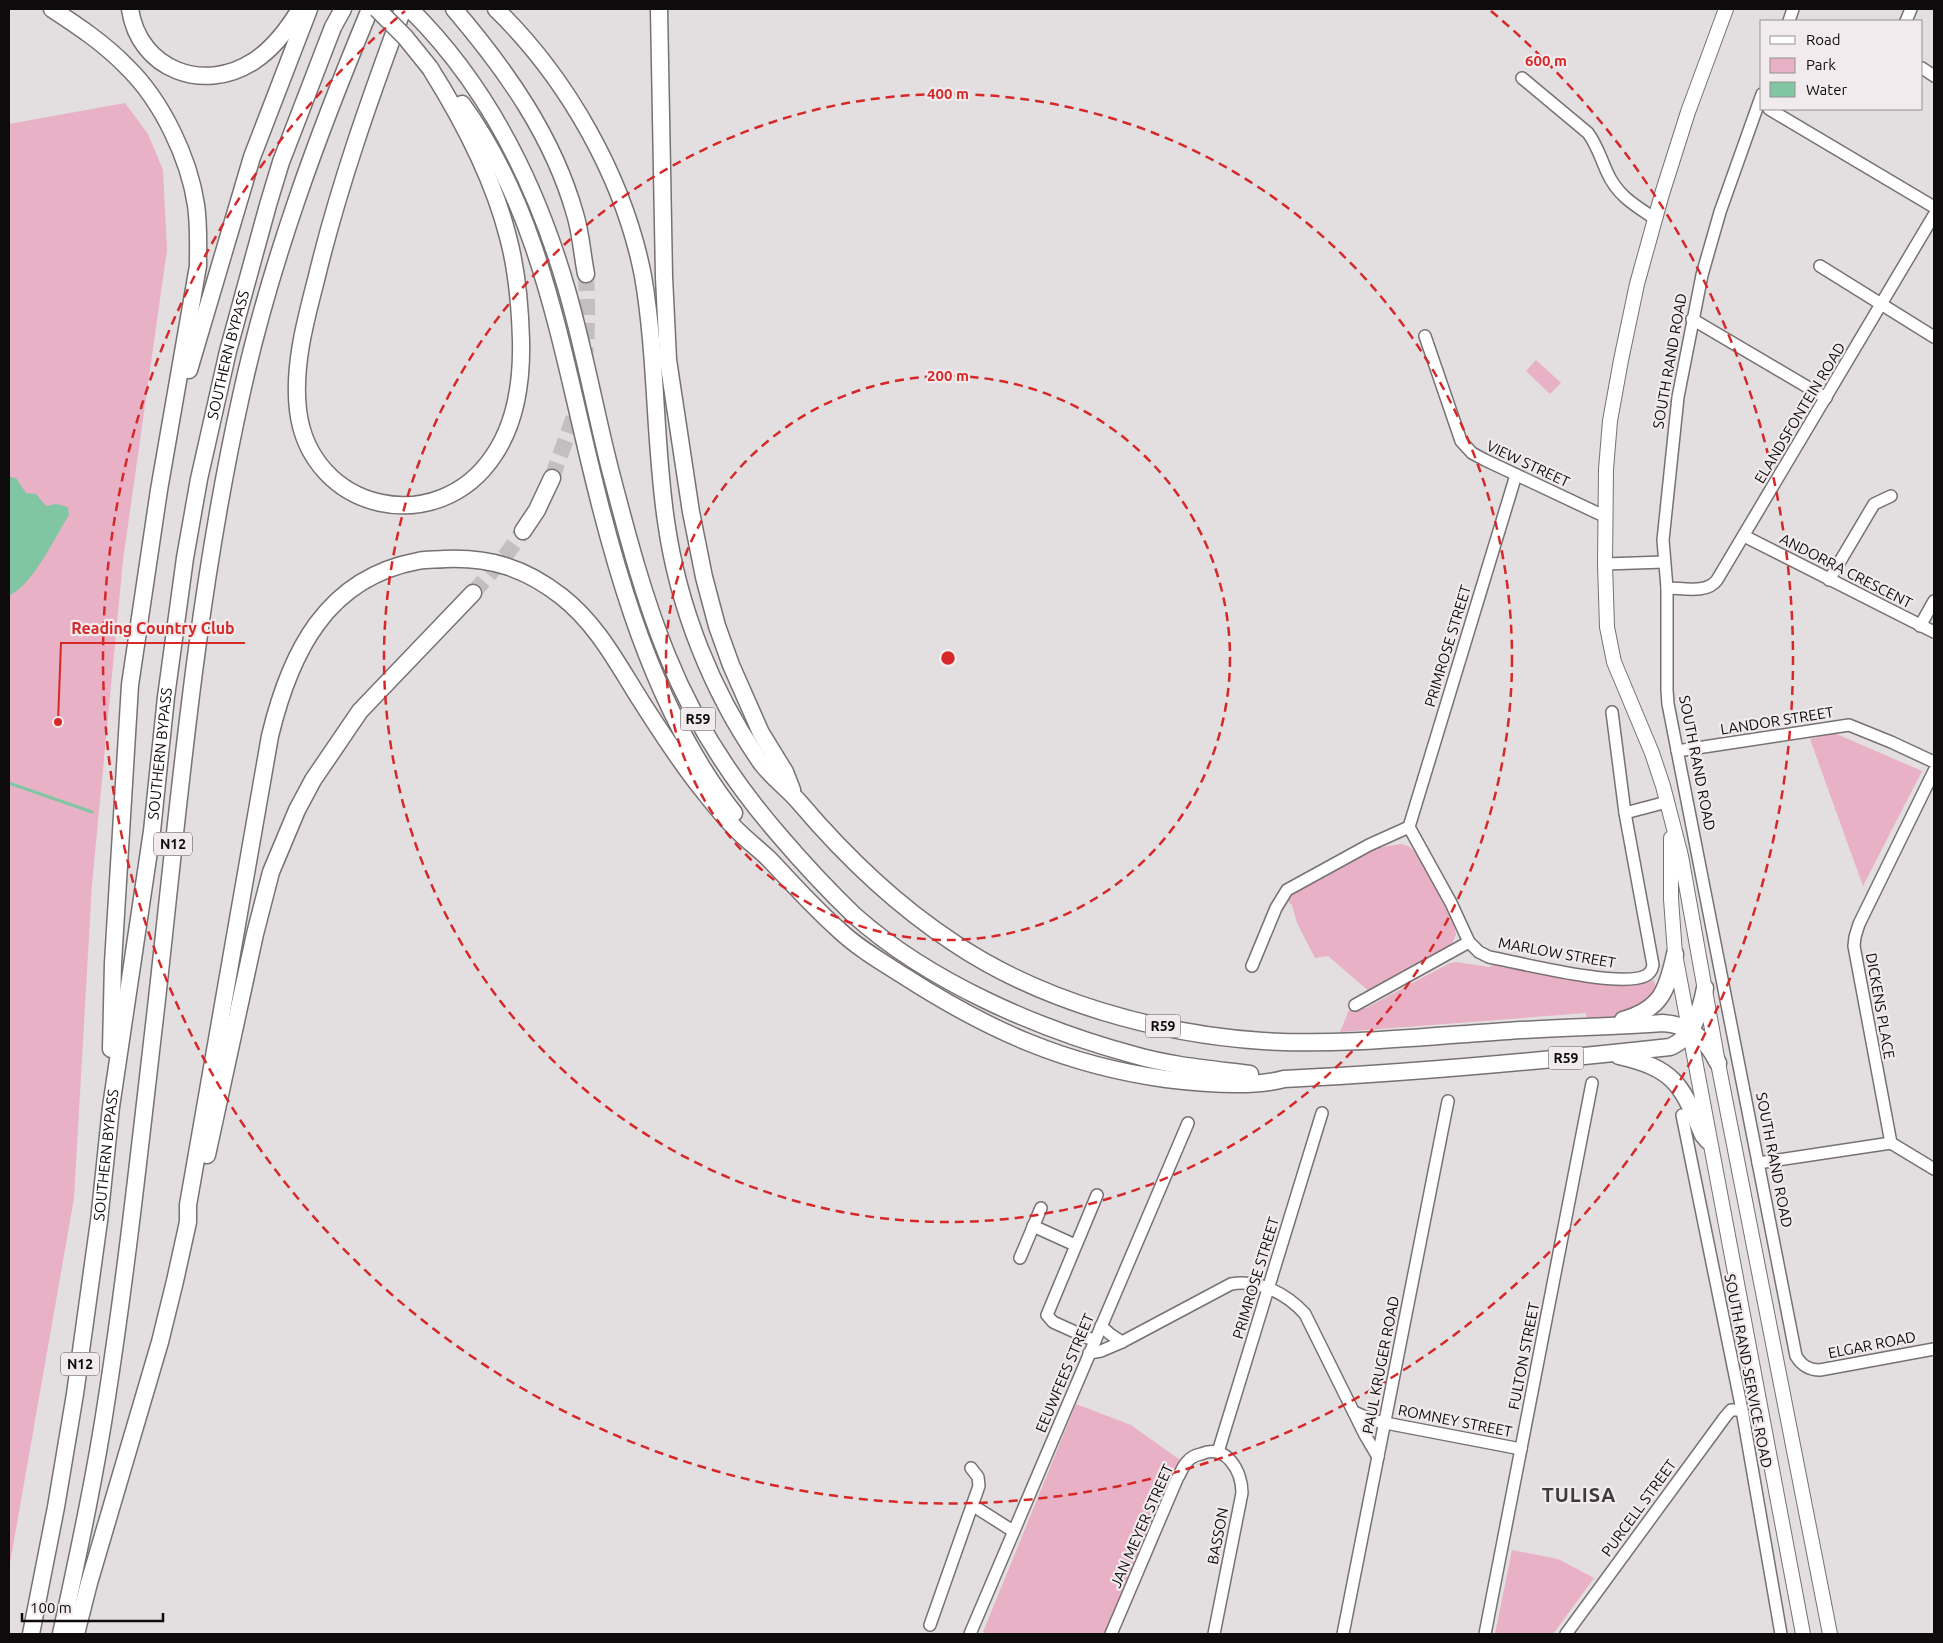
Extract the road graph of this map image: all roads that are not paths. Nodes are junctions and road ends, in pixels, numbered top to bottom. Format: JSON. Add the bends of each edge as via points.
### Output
{"nodes":[{"id":1,"x":52,"y":9,"type":"edge"},
{"id":2,"x":130,"y":9,"type":"edge"},
{"id":3,"x":300,"y":9,"type":"edge"},
{"id":4,"x":309,"y":9,"type":"edge"},
{"id":5,"x":343,"y":9,"type":"edge"},
{"id":6,"x":370,"y":9,"type":"edge"},
{"id":7,"x":377,"y":9,"type":"edge"},
{"id":8,"x":404,"y":9,"type":"edge"},
{"id":9,"x":410,"y":9,"type":"edge"},
{"id":10,"x":454,"y":9,"type":"edge"},
{"id":11,"x":496,"y":9,"type":"edge"},
{"id":12,"x":659,"y":9,"type":"edge"},
{"id":13,"x":1726,"y":9,"type":"edge"},
{"id":14,"x":1923,"y":69,"type":"edge"},
{"id":15,"x":431,"y":70,"type":"junction"},
{"id":16,"x":1934,"y":76,"type":"edge"},
{"id":17,"x":1522,"y":78,"type":"dead end"},
{"id":18,"x":1760,"y":103,"type":"edge"},
{"id":19,"x":1772,"y":110,"type":"edge"},
{"id":20,"x":1934,"y":207,"type":"edge"},
{"id":21,"x":1934,"y":215,"type":"edge"},
{"id":22,"x":1654,"y":218,"type":"junction"},
{"id":23,"x":1820,"y":266,"type":"dead end"},
{"id":24,"x":586,"y":274,"type":"tunnel mouth"},
{"id":25,"x":1881,"y":305,"type":"junction"},
{"id":26,"x":1692,"y":319,"type":"junction"},
{"id":27,"x":1425,"y":336,"type":"dead end"},
{"id":28,"x":1934,"y":337,"type":"edge"},
{"id":29,"x":1826,"y":398,"type":"junction"},
{"id":30,"x":1516,"y":475,"type":"junction"},
{"id":31,"x":552,"y":478,"type":"tunnel mouth"},
{"id":32,"x":1890,"y":496,"type":"dead end"},
{"id":33,"x":1606,"y":517,"type":"junction"},
{"id":34,"x":523,"y":531,"type":"tunnel mouth"},
{"id":35,"x":1744,"y":536,"type":"junction"},
{"id":36,"x":148,"y":560,"type":"junction"},
{"id":37,"x":1664,"y":562,"type":"junction"},
{"id":38,"x":1605,"y":564,"type":"junction"},
{"id":39,"x":1829,"y":580,"type":"junction"},
{"id":40,"x":1668,"y":588,"type":"junction"},
{"id":41,"x":473,"y":593,"type":"tunnel mouth"},
{"id":42,"x":1934,"y":601,"type":"edge"},
{"id":43,"x":1920,"y":626,"type":"junction"},
{"id":44,"x":1934,"y":632,"type":"edge"},
{"id":45,"x":1612,"y":712,"type":"dead end"},
{"id":46,"x":1677,"y":751,"type":"junction"},
{"id":47,"x":1934,"y":762,"type":"edge"},
{"id":48,"x":1934,"y":771,"type":"edge"},
{"id":49,"x":796,"y":798,"type":"junction"},
{"id":50,"x":1667,"y":802,"type":"junction"},
{"id":51,"x":1625,"y":813,"type":"junction"},
{"id":52,"x":1670,"y":817,"type":"junction"},
{"id":53,"x":1409,"y":827,"type":"junction"},
{"id":54,"x":756,"y":846,"type":"junction"},
{"id":55,"x":1469,"y":942,"type":"junction"},
{"id":56,"x":1674,"y":954,"type":"junction"},
{"id":57,"x":1252,"y":966,"type":"dead end"},
{"id":58,"x":1705,"y":988,"type":"junction"},
{"id":59,"x":1355,"y":1005,"type":"dead end"},
{"id":60,"x":1604,"y":1026,"type":"junction"},
{"id":61,"x":1689,"y":1031,"type":"junction"},
{"id":62,"x":1607,"y":1053,"type":"junction"},
{"id":63,"x":1718,"y":1063,"type":"junction"},
{"id":64,"x":1284,"y":1079,"type":"junction"},
{"id":65,"x":1592,"y":1083,"type":"dead end"},
{"id":66,"x":1448,"y":1101,"type":"dead end"},
{"id":67,"x":1322,"y":1113,"type":"dead end"},
{"id":68,"x":1682,"y":1115,"type":"dead end"},
{"id":69,"x":110,"y":1119,"type":"junction"},
{"id":70,"x":1188,"y":1123,"type":"dead end"},
{"id":71,"x":1708,"y":1141,"type":"junction"},
{"id":72,"x":1891,"y":1143,"type":"junction"},
{"id":73,"x":1758,"y":1163,"type":"junction"},
{"id":74,"x":1934,"y":1168,"type":"edge"},
{"id":75,"x":1097,"y":1195,"type":"dead end"},
{"id":76,"x":1041,"y":1208,"type":"dead end"},
{"id":77,"x":188,"y":1214,"type":"junction"},
{"id":78,"x":1033,"y":1226,"type":"junction"},
{"id":79,"x":1075,"y":1246,"type":"junction"},
{"id":80,"x":1020,"y":1258,"type":"dead end"},
{"id":81,"x":1268,"y":1289,"type":"junction"},
{"id":82,"x":1101,"y":1326,"type":"junction"},
{"id":83,"x":1095,"y":1341,"type":"junction"},
{"id":84,"x":1122,"y":1342,"type":"junction"},
{"id":85,"x":1934,"y":1349,"type":"edge"},
{"id":86,"x":1794,"y":1351,"type":"joint"},
{"id":87,"x":1089,"y":1353,"type":"junction"},
{"id":88,"x":1742,"y":1410,"type":"junction"},
{"id":89,"x":1354,"y":1412,"type":"junction"},
{"id":90,"x":1385,"y":1422,"type":"junction"},
{"id":91,"x":1521,"y":1449,"type":"junction"},
{"id":92,"x":1218,"y":1452,"type":"junction"},
{"id":93,"x":1378,"y":1456,"type":"junction"},
{"id":94,"x":970,"y":1468,"type":"dead end"},
{"id":95,"x":972,"y":1505,"type":"junction"},
{"id":96,"x":1013,"y":1531,"type":"junction"},
{"id":97,"x":930,"y":1625,"type":"dead end"},
{"id":98,"x":31,"y":1634,"type":"edge"},
{"id":99,"x":61,"y":1634,"type":"edge"},
{"id":100,"x":76,"y":1634,"type":"edge"},
{"id":101,"x":970,"y":1634,"type":"edge"},
{"id":102,"x":1111,"y":1634,"type":"edge"},
{"id":103,"x":1214,"y":1634,"type":"edge"},
{"id":104,"x":1343,"y":1634,"type":"edge"},
{"id":105,"x":1486,"y":1634,"type":"edge"},
{"id":106,"x":1566,"y":1634,"type":"edge"},
{"id":107,"x":1781,"y":1634,"type":"edge"},
{"id":108,"x":1803,"y":1634,"type":"edge"},
{"id":109,"x":1830,"y":1634,"type":"edge"}],
"edges":[{"from":1,"to":36,"type":"highway","via":[[110,51],[149,93],[176,137],[196,206],[198,266]]},
{"from":2,"to":3,"type":"highway","via":[[136,33],[157,59],[187,74],[213,76],[246,66],[264,54]]},
{"from":4,"to":36,"type":"highway","via":[[252,157],[223,253],[188,373]]},
{"from":5,"to":69,"type":"highway","name":"SOUTHERN BYPASS","number":"N12","via":[[333,27],[281,162],[230,342],[199,479],[182,578],[152,831]]},
{"from":6,"to":99,"type":"highway","name":"SOUTHERN BYPASS","number":"N12","via":[[306,174],[272,277],[242,392],[223,484],[190,690],[124,1276],[88,1509]]},
{"from":7,"to":15,"type":"highway","bridge":true},
{"from":8,"to":15,"type":"highway","via":[[338,195],[304,327],[297,391],[301,426],[316,458],[346,489],[383,504],[412,505],[443,497],[470,482],[483,470],[510,425],[521,375],[520,311],[508,236],[478,155]]},
{"from":9,"to":64,"type":"highway","number":"R59","via":[[447,50],[506,138],[532,189],[567,290],[611,474],[668,658],[700,724],[757,810],[854,914],[927,967],[973,994],[1019,1016],[1136,1056],[1190,1067]]},
{"from":10,"to":24,"type":"highway","via":[[500,64],[544,136],[576,216]]},
{"from":11,"to":49,"type":"highway","number":"R59","via":[[539,54],[563,89],[596,146],[627,219],[643,278],[666,521],[686,607],[700,648],[731,714],[765,768]]},
{"from":12,"to":49,"type":"highway","via":[[668,360],[691,512],[704,577],[731,665],[757,724]]},
{"from":13,"to":22,"type":"main road"},
{"from":14,"to":16,"type":"street"},
{"from":15,"to":54,"type":"highway","via":[[452,90],[481,133],[521,212],[565,357],[598,500],[634,622],[686,738]]},
{"from":17,"to":22,"type":"street","via":[[1588,133],[1615,188]]},
{"from":18,"to":26,"type":"street","name":"SOUTH RAND ROAD","via":[[1720,212]]},
{"from":19,"to":20,"type":"street"},
{"from":21,"to":25,"type":"street","name":"ELANDSFONTEIN ROAD"},
{"from":22,"to":33,"type":"main road","via":[[1614,395],[1608,437]]},
{"from":23,"to":25,"type":"street"},
{"from":25,"to":28,"type":"street"},
{"from":25,"to":29,"type":"street","name":"ELANDSFONTEIN ROAD"},
{"from":26,"to":29,"type":"street"},
{"from":26,"to":37,"type":"street","name":"SOUTH RAND ROAD","via":[[1668,481]]},
{"from":27,"to":30,"type":"street","name":"VIEW STREET","via":[[1463,445],[1477,456]]},
{"from":29,"to":35,"type":"street","name":"ELANDSFONTEIN ROAD"},
{"from":30,"to":33,"type":"street","name":"VIEW STREET"},
{"from":30,"to":53,"type":"street","name":"PRIMROSE STREET"},
{"from":31,"to":34,"type":"highway"},
{"from":32,"to":39,"type":"street","via":[[1874,504]]},
{"from":33,"to":38,"type":"main road"},
{"from":35,"to":39,"type":"street","name":"ANDORRA CRESCENT"},
{"from":35,"to":40,"type":"street","name":"ELANDSFONTEIN ROAD","via":[[1714,584],[1704,588]]},
{"from":36,"to":69,"type":"highway","via":[[130,685],[113,963]]},
{"from":37,"to":38,"type":"street"},
{"from":37,"to":40,"type":"street","name":"SOUTH RAND ROAD"},
{"from":38,"to":50,"type":"main road","via":[[1607,627],[1614,662],[1652,753]]},
{"from":39,"to":43,"type":"street","name":"ANDORRA CRESCENT"},
{"from":40,"to":46,"type":"street","name":"SOUTH RAND ROAD","via":[[1667,690]]},
{"from":41,"to":77,"type":"highway","via":[[360,711],[313,780],[291,822],[278,853],[255,934],[204,1172]]},
{"from":42,"to":43,"type":"street"},
{"from":43,"to":44,"type":"street","name":"ANDORRA CRESCENT"},
{"from":45,"to":51,"type":"street"},
{"from":46,"to":47,"type":"street","name":"LANDOR STREET","via":[[1849,725]]},
{"from":46,"to":73,"type":"street","name":"SOUTH RAND ROAD"},
{"from":48,"to":72,"type":"street","name":"DICKENS PLACE","via":[[1855,937],[1861,990]]},
{"from":49,"to":60,"type":"highway","number":"R59","via":[[828,836],[911,913],[956,945],[998,969],[1090,1008],[1194,1033],[1262,1041],[1358,1041]]},
{"from":50,"to":51,"type":"street"},
{"from":50,"to":52,"type":"main road"},
{"from":51,"to":55,"type":"street","name":"MARLOW STREET","via":[[1654,965],[1650,973],[1640,978],[1605,979],[1489,957]]},
{"from":52,"to":56,"type":"main road"},
{"from":52,"to":58,"type":"main road","via":[[1681,856]]},
{"from":53,"to":55,"type":"street"},
{"from":53,"to":57,"type":"street","via":[[1287,890],[1278,902]]},
{"from":54,"to":64,"type":"highway","via":[[840,932],[958,1009],[1009,1035],[1074,1060],[1133,1074],[1189,1082],[1251,1083]]},
{"from":54,"to":77,"type":"highway","via":[[731,825],[702,790],[602,639],[577,609],[546,584],[502,564],[467,558],[421,560],[379,573],[361,584],[326,612],[312,630],[299,649],[278,702]]},
{"from":55,"to":59,"type":"street"},
{"from":56,"to":60,"type":"highway","via":[[1668,985],[1655,1004],[1636,1016]]},
{"from":56,"to":61,"type":"main road"},
{"from":58,"to":61,"type":"highway","via":[[1698,1016]]},
{"from":58,"to":63,"type":"main road"},
{"from":60,"to":61,"type":"highway","via":[[1663,1023],[1679,1025]]},
{"from":61,"to":62,"type":"highway","via":[[1670,1047]]},
{"from":61,"to":63,"type":"highway","via":[[1707,1043]]},
{"from":61,"to":71,"type":"main road"},
{"from":62,"to":64,"type":"highway","number":"R59","via":[[1424,1071]]},
{"from":62,"to":71,"type":"highway","via":[[1645,1063],[1666,1074],[1684,1093]]},
{"from":63,"to":109,"type":"main road"},
{"from":65,"to":91,"type":"street","name":"FULTON STREET"},
{"from":66,"to":90,"type":"street","name":"PAUL KRUGER ROAD"},
{"from":67,"to":81,"type":"street","name":"PRIMROSE STREET"},
{"from":68,"to":88,"type":"street","name":"SOUTH RAND SERVICE ROAD"},
{"from":69,"to":98,"type":"highway","name":"SOUTHERN BYPASS","number":"N12","via":[[75,1394]]},
{"from":70,"to":82,"type":"street","name":"EEUWFEES STREET"},
{"from":71,"to":108,"type":"main road"},
{"from":72,"to":73,"type":"street"},
{"from":72,"to":74,"type":"street"},
{"from":73,"to":86,"type":"street","name":"SOUTH RAND ROAD"},
{"from":75,"to":79,"type":"street"},
{"from":76,"to":78,"type":"street"},
{"from":77,"to":100,"type":"highway","via":[[176,1282]]},
{"from":78,"to":79,"type":"street"},
{"from":78,"to":80,"type":"street"},
{"from":79,"to":83,"type":"street","via":[[1047,1315],[1053,1322]]},
{"from":81,"to":84,"type":"street","via":[[1248,1282],[1231,1284]]},
{"from":81,"to":89,"type":"street","via":[[1291,1299],[1305,1314]]},
{"from":81,"to":92,"type":"street","name":"PRIMROSE STREET"},
{"from":82,"to":83,"type":"street","name":"EEUWFEES STREET"},
{"from":82,"to":84,"type":"street"},
{"from":83,"to":87,"type":"street","name":"EEUWFEES STREET"},
{"from":84,"to":87,"type":"street"},
{"from":85,"to":86,"type":"street","name":"ELGAR ROAD","via":[[1813,1370],[1800,1362]]},
{"from":87,"to":96,"type":"street","name":"EEUWFEES STREET"},
{"from":88,"to":106,"type":"street","name":"PURCELL STREET","via":[[1731,1410],[1725,1417]]},
{"from":88,"to":107,"type":"street","name":"SOUTH RAND SERVICE ROAD"},
{"from":89,"to":90,"type":"street","name":"ROMNEY STREET"},
{"from":89,"to":93,"type":"street"},
{"from":90,"to":91,"type":"street","name":"ROMNEY STREET"},
{"from":90,"to":93,"type":"street","name":"PAUL KRUGER ROAD"},
{"from":91,"to":105,"type":"street","name":"FULTON STREET"},
{"from":92,"to":102,"type":"street","name":"JAN MEYER STREET","via":[[1210,1450],[1187,1461]]},
{"from":92,"to":103,"type":"street","name":"BASSON","via":[[1230,1459],[1236,1468],[1242,1480],[1242,1493]]},
{"from":93,"to":104,"type":"street","name":"PAUL KRUGER ROAD"},
{"from":94,"to":95,"type":"street","via":[[979,1481]]},
{"from":95,"to":96,"type":"street"},
{"from":95,"to":97,"type":"street"},
{"from":96,"to":101,"type":"street","name":"EEUWFEES STREET"}]}
